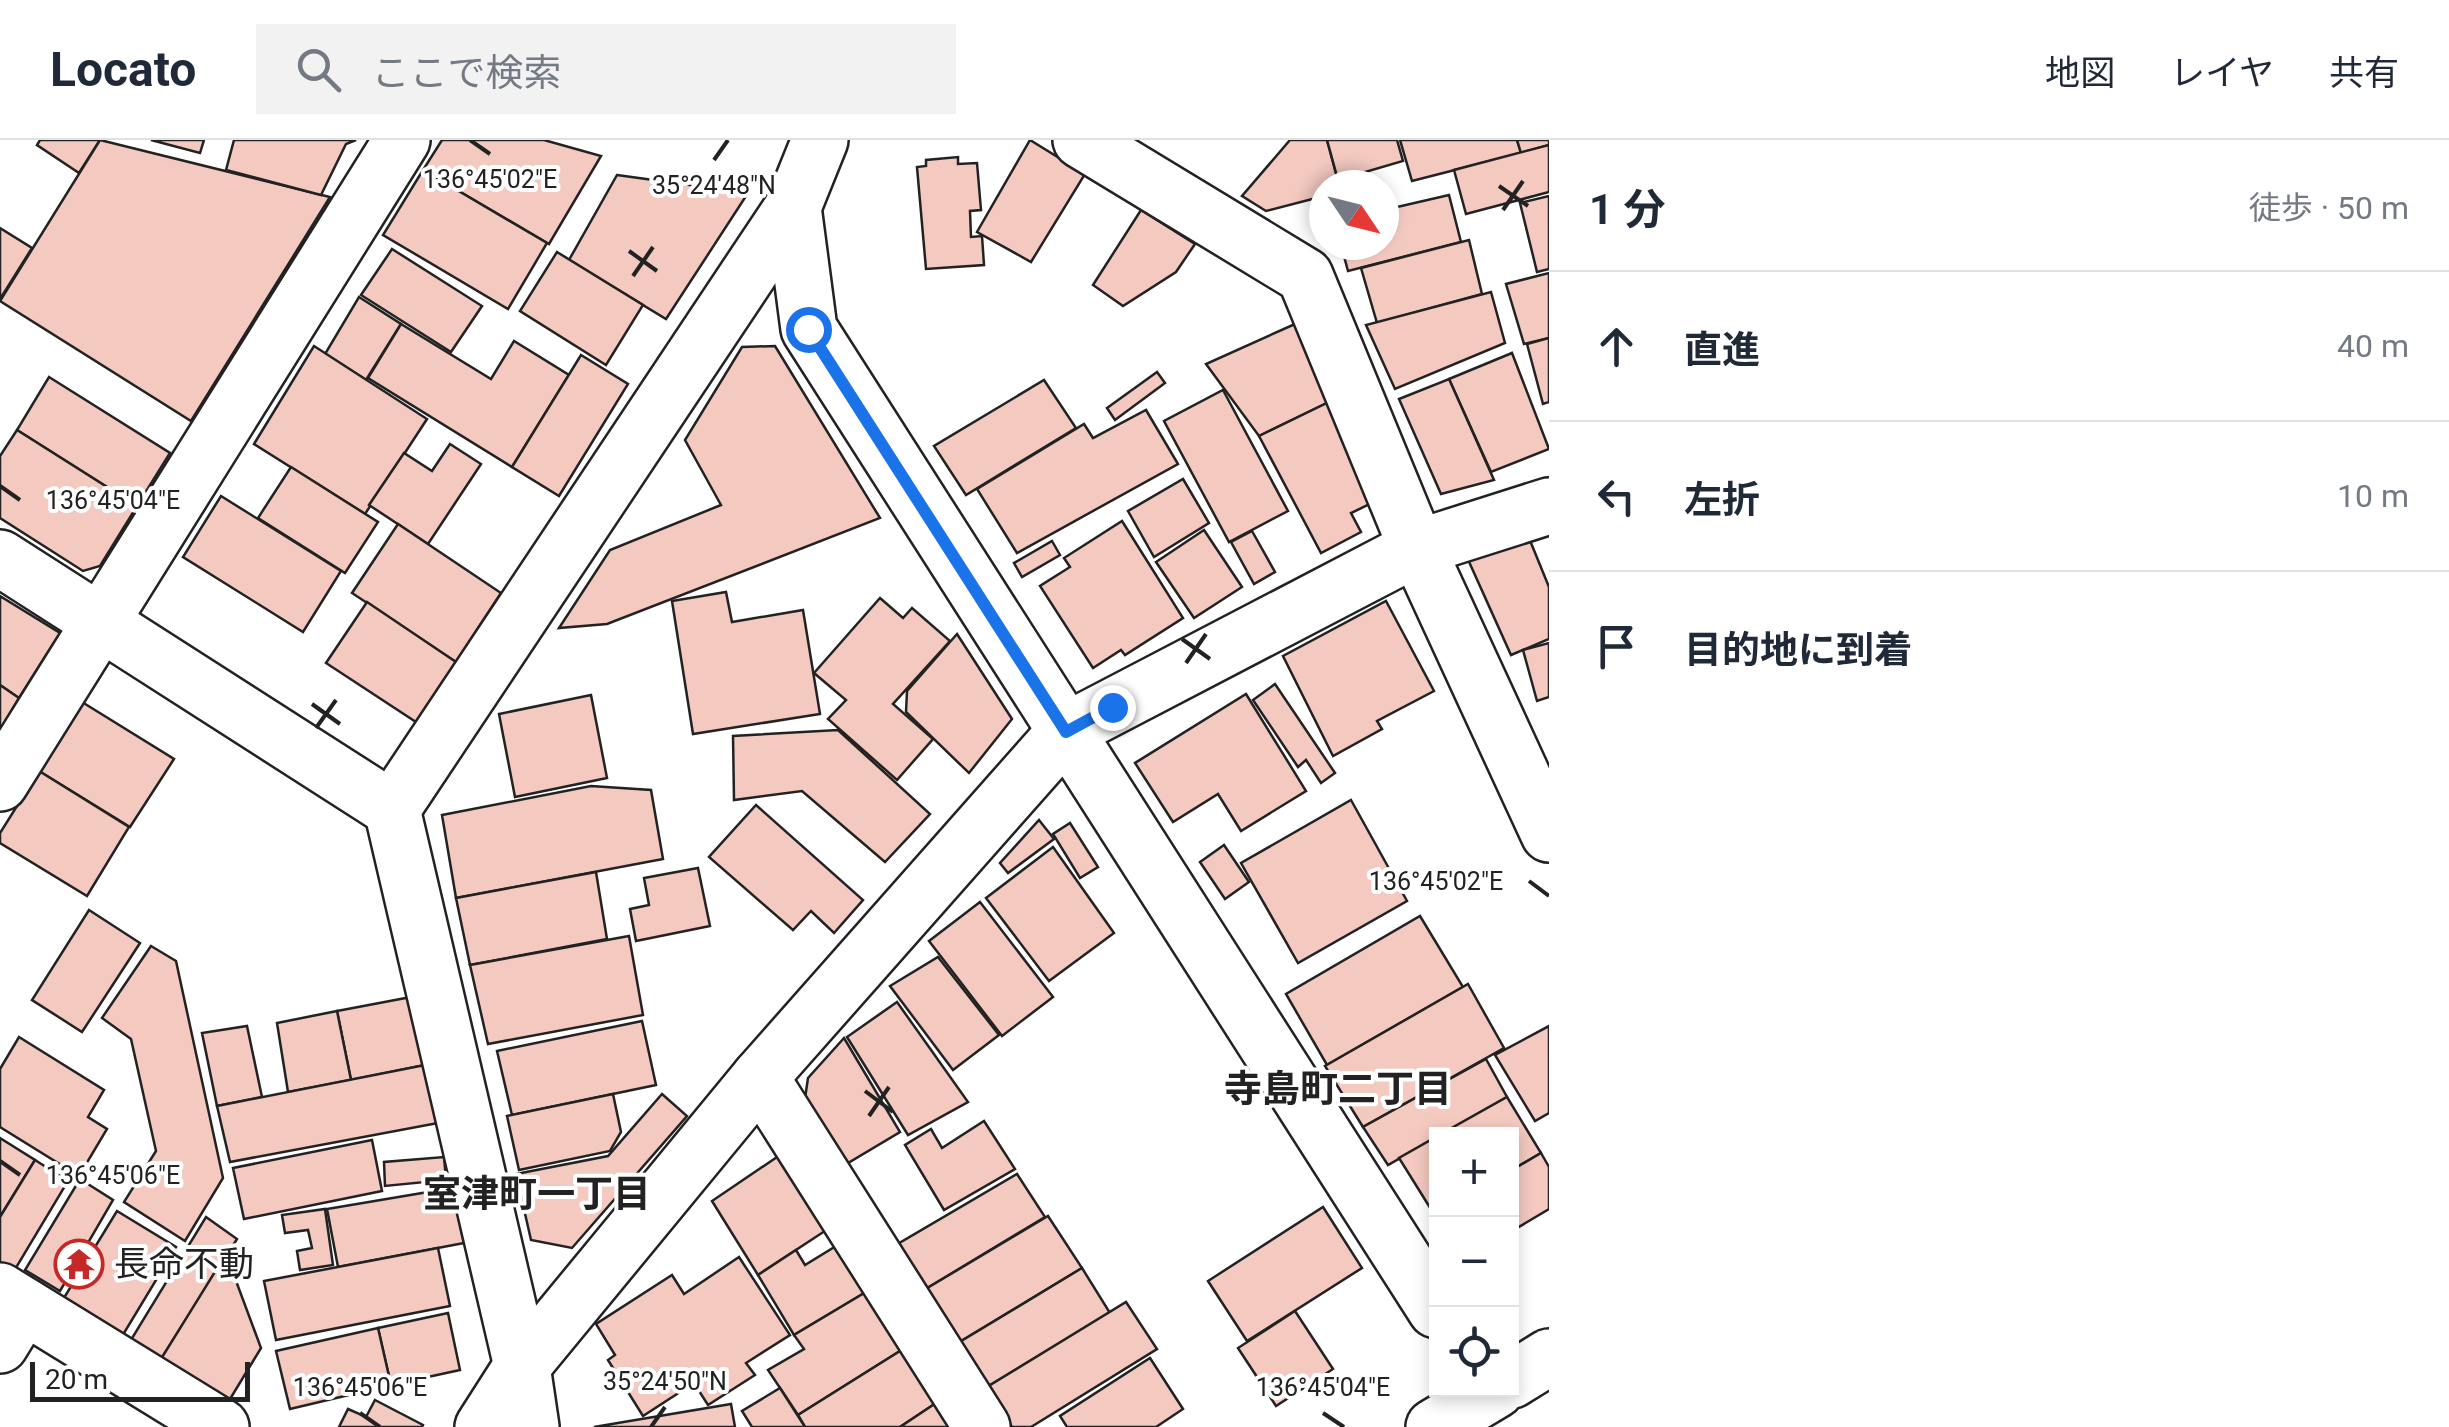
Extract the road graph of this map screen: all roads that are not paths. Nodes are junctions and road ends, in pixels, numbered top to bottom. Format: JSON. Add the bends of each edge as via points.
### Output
{"nodes":[{"id":1,"x":402,"y":140,"type":"edge"},
{"id":2,"x":820,"y":140,"type":"edge"},
{"id":3,"x":1081,"y":140,"type":"edge"},
{"id":4,"x":794,"y":207,"type":"junction"},
{"id":5,"x":1549,"y":506,"type":"edge"},
{"id":6,"x":1417,"y":548,"type":"junction"},
{"id":7,"x":0,"y":558,"type":"edge"},
{"id":8,"x":100,"y":620,"type":"junction"},
{"id":9,"x":1066,"y":732,"type":"junction"},
{"id":10,"x":0,"y":783,"type":"edge"},
{"id":11,"x":392,"y":809,"type":"junction"},
{"id":12,"x":1549,"y":834,"type":"edge"},
{"id":13,"x":760,"y":1077,"type":"junction"},
{"id":14,"x":1434,"y":1307,"type":"edge"},
{"id":15,"x":8,"y":1314,"type":"edge"},
{"id":16,"x":1549,"y":1358,"type":"edge"},
{"id":17,"x":522,"y":1366,"type":"junction"},
{"id":18,"x":1519,"y":1381,"type":"edge"},
{"id":19,"x":1497,"y":1397,"type":"edge"},
{"id":20,"x":216,"y":1426,"type":"edge"},
{"id":21,"x":483,"y":1427,"type":"edge"},
{"id":22,"x":531,"y":1427,"type":"edge"},
{"id":23,"x":982,"y":1427,"type":"edge"},
{"id":24,"x":1434,"y":1427,"type":"edge"}],
"edges":[{"from":1,"to":8,"type":"street"},
{"from":2,"to":4,"type":"street"},
{"from":3,"to":6,"type":"street","via":[[1304,276]]},
{"from":4,"to":9,"type":"street","via":[[808,329]]},
{"from":4,"to":11,"type":"street"},
{"from":5,"to":6,"type":"street"},
{"from":6,"to":9,"type":"street"},
{"from":6,"to":12,"type":"street"},
{"from":7,"to":8,"type":"street"},
{"from":8,"to":10,"type":"street"},
{"from":8,"to":11,"type":"street"},
{"from":9,"to":13,"type":"street"},
{"from":9,"to":14,"type":"street"},
{"from":11,"to":17,"type":"street"},
{"from":13,"to":17,"type":"street"},
{"from":13,"to":23,"type":"street"},
{"from":15,"to":20,"type":"street"},
{"from":16,"to":18,"type":"street"},
{"from":17,"to":21,"type":"street"},
{"from":17,"to":22,"type":"street"},
{"from":19,"to":24,"type":"street"}]}
